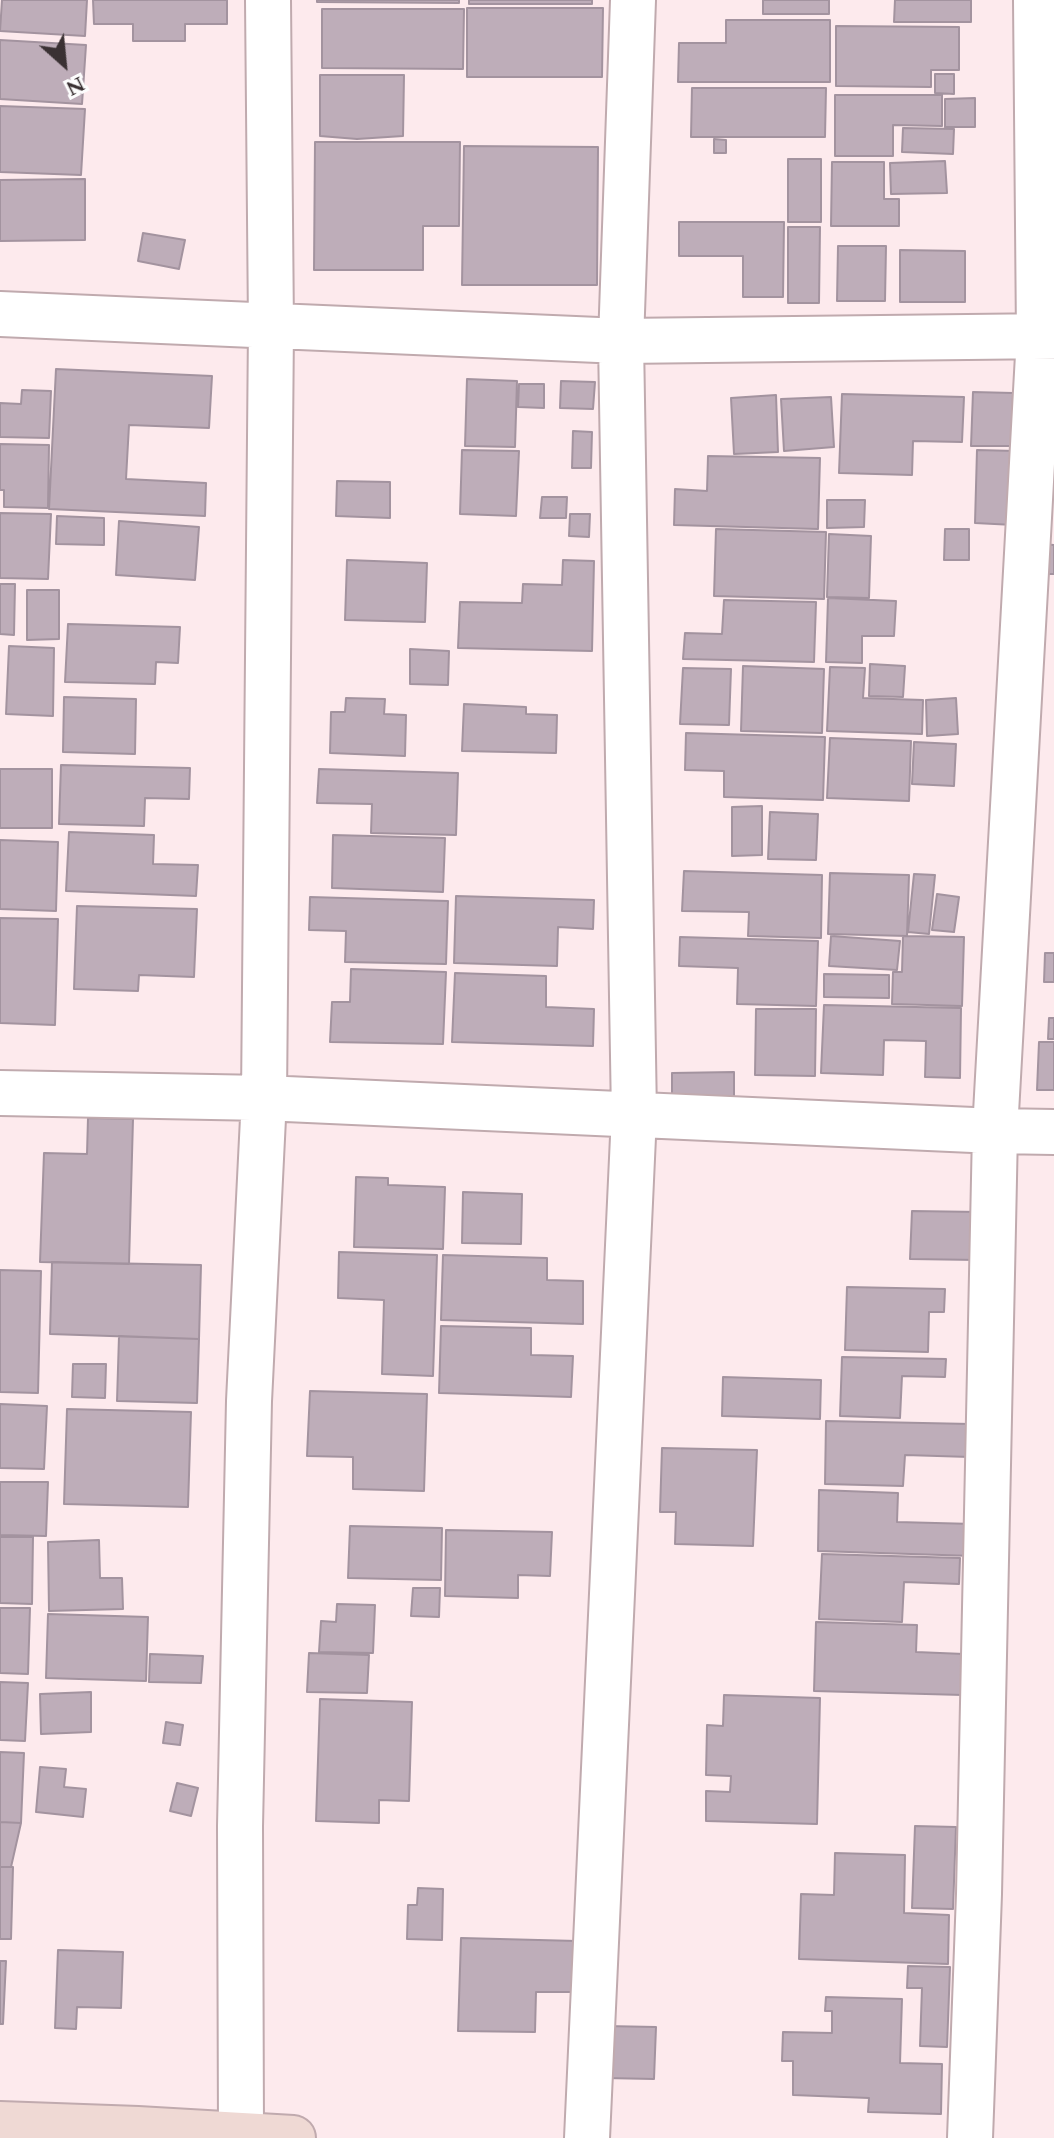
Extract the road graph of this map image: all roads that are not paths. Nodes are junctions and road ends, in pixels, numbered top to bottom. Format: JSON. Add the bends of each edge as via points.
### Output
{"nodes":[{"id":1,"x":268,"y":0,"type":"edge"},
{"id":2,"x":633,"y":0,"type":"edge"},
{"id":3,"x":1036,"y":0,"type":"edge"},
{"id":4,"x":0,"y":314,"type":"edge"},
{"id":5,"x":271,"y":327,"type":"junction"},
{"id":6,"x":1047,"y":336,"type":"edge"},
{"id":7,"x":621,"y":341,"type":"junction"},
{"id":8,"x":0,"y":1093,"type":"edge"},
{"id":9,"x":264,"y":1098,"type":"junction"},
{"id":10,"x":634,"y":1115,"type":"junction"},
{"id":11,"x":995,"y":1131,"type":"junction"},
{"id":12,"x":1054,"y":1132,"type":"edge"},
{"id":13,"x":0,"y":2124,"type":"edge"},
{"id":14,"x":241,"y":2135,"type":"junction"},
{"id":15,"x":293,"y":2138,"type":"edge"},
{"id":16,"x":587,"y":2138,"type":"edge"},
{"id":17,"x":970,"y":2138,"type":"edge"}],
"edges":[{"from":1,"to":5,"type":"street"},
{"from":2,"to":7,"type":"street"},
{"from":3,"to":6,"type":"street"},
{"from":4,"to":5,"type":"street"},
{"from":5,"to":7,"type":"street"},
{"from":5,"to":9,"type":"street"},
{"from":6,"to":7,"type":"street"},
{"from":6,"to":11,"type":"street"},
{"from":7,"to":10,"type":"street"},
{"from":8,"to":9,"type":"street"},
{"from":9,"to":10,"type":"street"},
{"from":9,"to":14,"type":"street","via":[[249,1401],[240,1826]]},
{"from":10,"to":11,"type":"street"},
{"from":10,"to":16,"type":"street"},
{"from":11,"to":12,"type":"street"},
{"from":11,"to":17,"type":"street"},
{"from":13,"to":14,"type":"street"},
{"from":14,"to":15,"type":"street"}]}
